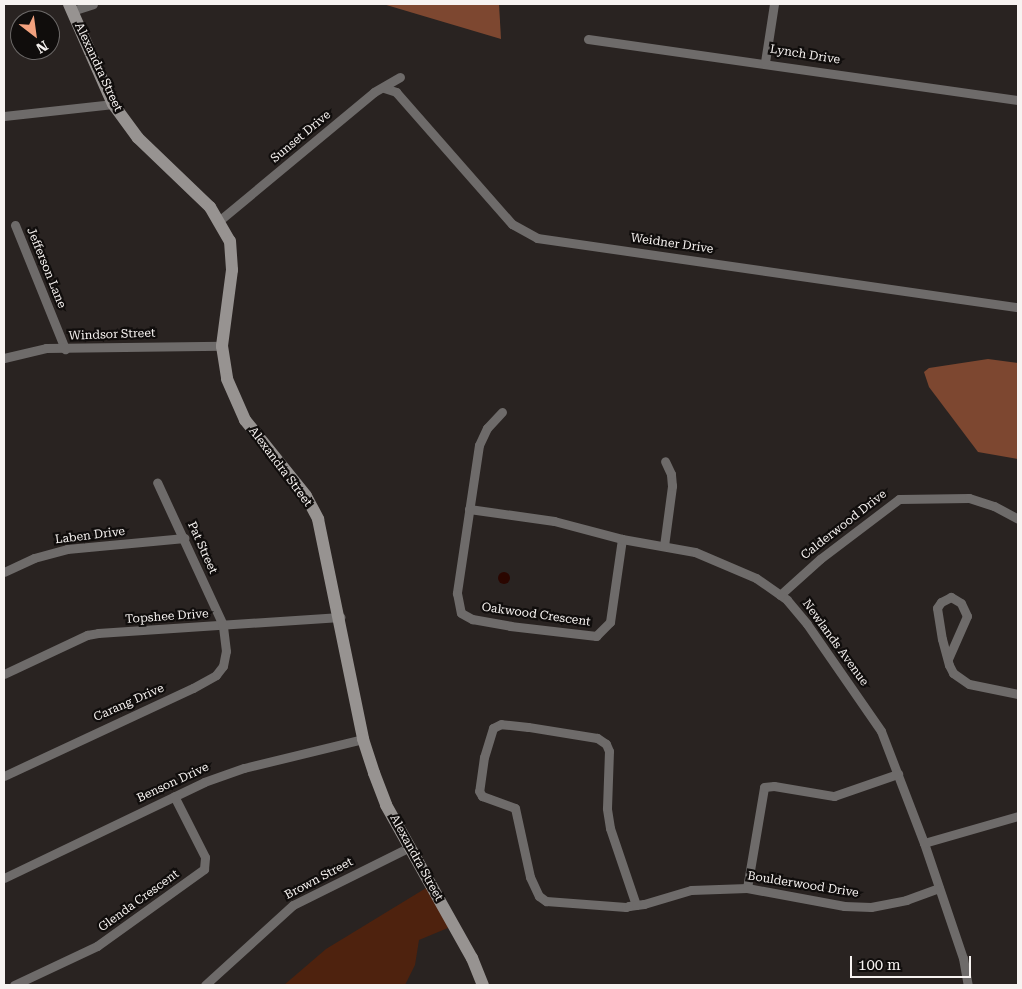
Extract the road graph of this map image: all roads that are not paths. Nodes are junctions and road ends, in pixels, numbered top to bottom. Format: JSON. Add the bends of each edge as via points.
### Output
{"nodes":[{"id":1,"x":93,"y":4,"type":"edge"},
{"id":2,"x":774,"y":4,"type":"edge"},
{"id":3,"x":70,"y":7,"type":"edge"},
{"id":4,"x":588,"y":39,"type":"dead end"},
{"id":5,"x":765,"y":62,"type":"junction"},
{"id":6,"x":400,"y":77,"type":"dead end"},
{"id":7,"x":384,"y":88,"type":"junction"},
{"id":8,"x":1018,"y":100,"type":"edge"},
{"id":9,"x":113,"y":104,"type":"junction"},
{"id":10,"x":4,"y":116,"type":"edge"},
{"id":11,"x":220,"y":220,"type":"junction"},
{"id":12,"x":15,"y":225,"type":"dead end"},
{"id":13,"x":1018,"y":307,"type":"edge"},
{"id":14,"x":222,"y":346,"type":"junction"},
{"id":15,"x":65,"y":349,"type":"junction"},
{"id":16,"x":4,"y":358,"type":"edge"},
{"id":17,"x":502,"y":412,"type":"dead end"},
{"id":18,"x":665,"y":462,"type":"dead end"},
{"id":19,"x":157,"y":482,"type":"dead end"},
{"id":20,"x":469,"y":509,"type":"junction"},
{"id":21,"x":1018,"y":519,"type":"edge"},
{"id":22,"x":184,"y":538,"type":"junction"},
{"id":23,"x":622,"y":539,"type":"junction"},
{"id":24,"x":664,"y":546,"type":"junction"},
{"id":25,"x":4,"y":572,"type":"edge"},
{"id":26,"x":780,"y":595,"type":"junction"},
{"id":27,"x":340,"y":617,"type":"junction"},
{"id":28,"x":223,"y":625,"type":"junction"},
{"id":29,"x":948,"y":659,"type":"junction"},
{"id":30,"x":4,"y":674,"type":"edge"},
{"id":31,"x":1018,"y":694,"type":"edge"},
{"id":32,"x":363,"y":739,"type":"junction"},
{"id":33,"x":898,"y":774,"type":"junction"},
{"id":34,"x":4,"y":776,"type":"edge"},
{"id":35,"x":174,"y":796,"type":"junction"},
{"id":36,"x":1018,"y":816,"type":"edge"},
{"id":37,"x":924,"y":842,"type":"junction"},
{"id":38,"x":410,"y":847,"type":"junction"},
{"id":39,"x":4,"y":878,"type":"edge"},
{"id":40,"x":747,"y":888,"type":"junction"},
{"id":41,"x":939,"y":888,"type":"junction"},
{"id":42,"x":636,"y":905,"type":"junction"},
{"id":43,"x":14,"y":985,"type":"edge"},
{"id":44,"x":204,"y":985,"type":"edge"},
{"id":45,"x":483,"y":985,"type":"edge"},
{"id":46,"x":968,"y":985,"type":"edge"}],
"edges":[{"from":1,"to":3,"type":"street"},
{"from":2,"to":5,"type":"street"},
{"from":3,"to":9,"type":"main road","name":"Alexandra Street"},
{"from":4,"to":5,"type":"street","name":"Lynch Drive"},
{"from":5,"to":8,"type":"street","name":"Lynch Drive"},
{"from":6,"to":7,"type":"street","name":"Sunset Drive"},
{"from":7,"to":11,"type":"street","name":"Sunset Drive","via":[[374,92]]},
{"from":7,"to":13,"type":"street","name":"Weidner Drive","via":[[396,92],[512,224],[538,238]]},
{"from":9,"to":10,"type":"street"},
{"from":9,"to":11,"type":"main road","name":"Alexandra Street","via":[[138,138],[199,194]]},
{"from":11,"to":14,"type":"main road","name":"Alexandra Street","via":[[230,240],[233,262]]},
{"from":12,"to":15,"type":"street","name":"Jefferson Lane"},
{"from":14,"to":15,"type":"street","name":"Windsor Street"},
{"from":14,"to":27,"type":"main road","name":"Alexandra Street","via":[[234,400],[258,438],[306,496],[318,519]]},
{"from":15,"to":16,"type":"street","name":"Windsor Street","via":[[37,349]]},
{"from":17,"to":20,"type":"street","name":"Oakwood Crescent","via":[[481,438]]},
{"from":18,"to":24,"type":"street","via":[[672,486]]},
{"from":19,"to":22,"type":"street","name":"Pat Street"},
{"from":20,"to":23,"type":"street","name":"Newlands Avenue","via":[[564,522]]},
{"from":20,"to":23,"type":"street","name":"Oakwood Crescent","via":[[457,600],[461,613],[479,621],[582,636],[602,633],[611,615]]},
{"from":21,"to":26,"type":"street","name":"Calderwood Drive","via":[[969,498],[899,499],[820,559]]},
{"from":22,"to":25,"type":"street","name":"Laben Drive","via":[[67,549],[34,558]]},
{"from":22,"to":28,"type":"street","name":"Pat Street"},
{"from":23,"to":24,"type":"street","name":"Newlands Avenue"},
{"from":24,"to":26,"type":"street","name":"Newlands Avenue","via":[[696,552],[725,563]]},
{"from":26,"to":33,"type":"street","name":"Newlands Avenue","via":[[802,616],[874,719]]},
{"from":27,"to":28,"type":"street","name":"Topshee Drive"},
{"from":27,"to":32,"type":"main road","name":"Alexandra Street"},
{"from":28,"to":30,"type":"street","name":"Topshee Drive","via":[[87,634]]},
{"from":28,"to":34,"type":"street","name":"Carang Drive","via":[[226,656],[216,675]]},
{"from":29,"to":29,"type":"street","via":[[937,608],[951,597],[961,603],[967,616]]},
{"from":29,"to":31,"type":"street","via":[[953,673],[962,682]]},
{"from":32,"to":35,"type":"street","name":"Benson Drive","via":[[240,770]]},
{"from":32,"to":38,"type":"main road","name":"Alexandra Street","via":[[386,805]]},
{"from":33,"to":37,"type":"street","name":"Newlands Avenue"},
{"from":33,"to":40,"type":"street","via":[[834,796],[772,785],[764,787]]},
{"from":35,"to":39,"type":"street","name":"Benson Drive"},
{"from":35,"to":43,"type":"street","name":"Glenda Crescent","via":[[205,857],[204,869],[105,940]]},
{"from":36,"to":37,"type":"street"},
{"from":37,"to":41,"type":"street","name":"Newlands Avenue"},
{"from":38,"to":44,"type":"street","name":"Brown Street","via":[[293,905]]},
{"from":38,"to":45,"type":"main road","name":"Alexandra Street","via":[[472,958]]},
{"from":40,"to":41,"type":"street","name":"Boulderwood Drive","via":[[844,906],[871,907],[906,900]]},
{"from":40,"to":42,"type":"street","name":"Boulderwood Drive","via":[[691,890]]},
{"from":41,"to":46,"type":"street","name":"Newlands Avenue"},
{"from":42,"to":42,"type":"street","name":"Boulderwood Drive","via":[[583,906],[544,900],[530,877],[515,808],[482,796],[479,791],[492,728],[500,724],[575,733],[597,738],[606,744],[609,752],[607,808],[610,828]]}]}
